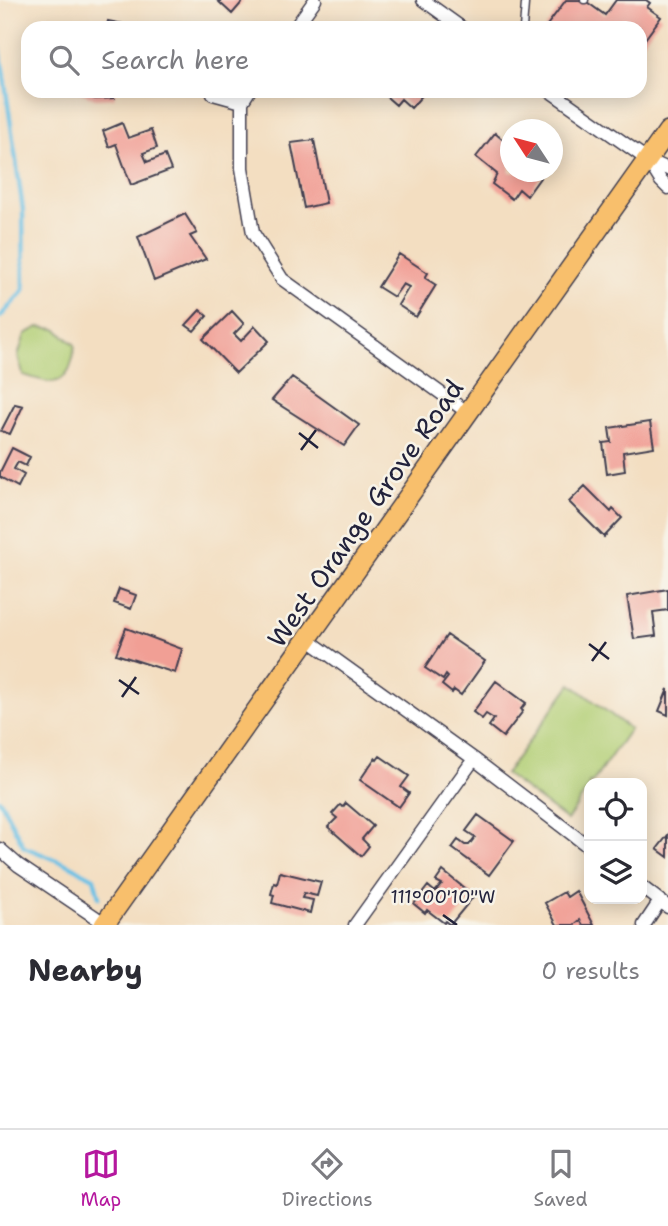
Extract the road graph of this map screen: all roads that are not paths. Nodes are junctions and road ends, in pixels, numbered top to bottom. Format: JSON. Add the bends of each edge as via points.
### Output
{"nodes":[{"id":1,"x":315,"y":0,"type":"edge"},
{"id":2,"x":423,"y":0,"type":"edge"},
{"id":3,"x":525,"y":4,"type":"dead end"},
{"id":4,"x":300,"y":21,"type":"edge"},
{"id":5,"x":452,"y":21,"type":"edge"},
{"id":6,"x":524,"y":21,"type":"edge"},
{"id":7,"x":246,"y":98,"type":"edge"},
{"id":8,"x":560,"y":98,"type":"edge"},
{"id":9,"x":668,"y":131,"type":"edge"},
{"id":10,"x":648,"y":160,"type":"junction"},
{"id":11,"x":668,"y":169,"type":"edge"},
{"id":12,"x":668,"y":188,"type":"edge"},
{"id":13,"x":467,"y":412,"type":"junction"},
{"id":14,"x":307,"y":639,"type":"junction"},
{"id":15,"x":474,"y":760,"type":"junction"},
{"id":16,"x":584,"y":843,"type":"edge"},
{"id":17,"x":0,"y":849,"type":"edge"},
{"id":18,"x":647,"y":891,"type":"edge"},
{"id":19,"x":664,"y":904,"type":"edge"},
{"id":20,"x":106,"y":925,"type":"edge"},
{"id":21,"x":355,"y":925,"type":"edge"},
{"id":22,"x":644,"y":925,"type":"edge"}],
"edges":[{"from":1,"to":4,"type":"street"},
{"from":2,"to":5,"type":"street"},
{"from":3,"to":6,"type":"lane"},
{"from":7,"to":13,"type":"street","via":[[242,168],[253,233],[282,279]]},
{"from":8,"to":10,"type":"street"},
{"from":9,"to":10,"type":"main road","name":"West Orange Grove Road"},
{"from":10,"to":11,"type":"street"},
{"from":10,"to":12,"type":"street"},
{"from":10,"to":13,"type":"main road","name":"West Orange Grove Road"},
{"from":13,"to":14,"type":"main road","name":"West Orange Grove Road"},
{"from":14,"to":15,"type":"street"},
{"from":14,"to":20,"type":"main road","name":"West Orange Grove Road"},
{"from":15,"to":16,"type":"street"},
{"from":15,"to":21,"type":"street"},
{"from":17,"to":20,"type":"street"},
{"from":18,"to":19,"type":"street"},
{"from":19,"to":22,"type":"street"}]}
